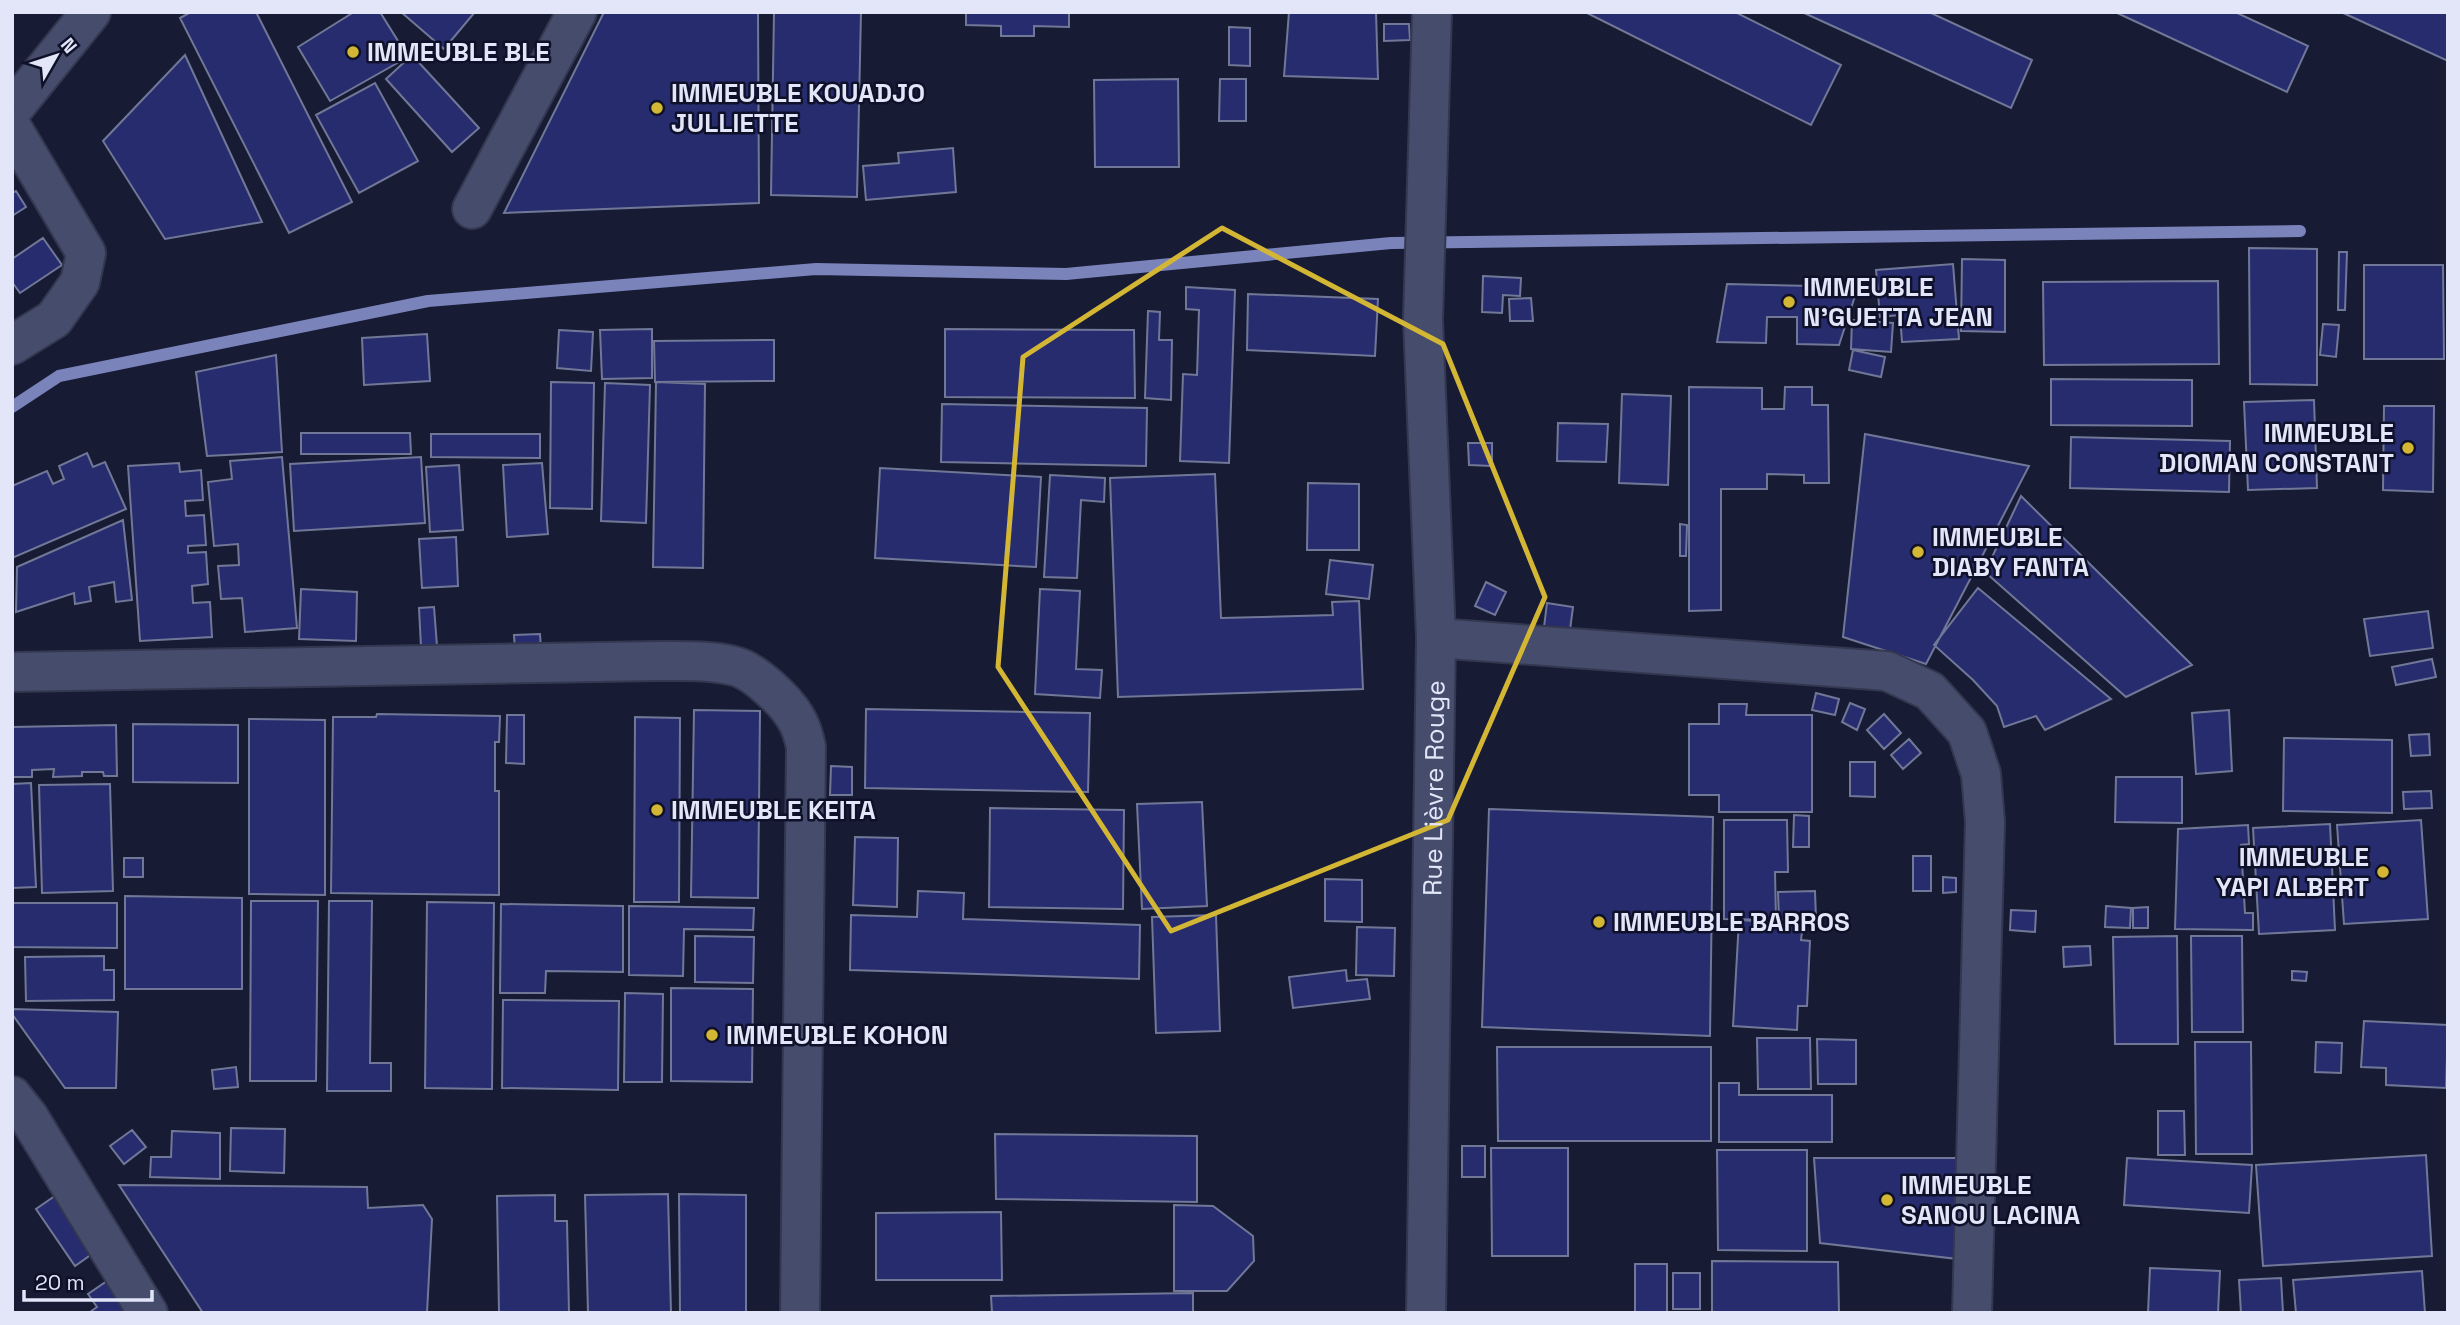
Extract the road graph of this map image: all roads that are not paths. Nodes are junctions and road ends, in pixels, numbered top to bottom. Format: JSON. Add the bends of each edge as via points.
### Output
{"nodes":[{"id":1,"x":91,"y":12,"type":"edge"},
{"id":2,"x":577,"y":12,"type":"edge"},
{"id":3,"x":1432,"y":12,"type":"edge"},
{"id":4,"x":12,"y":110,"type":"edge"},
{"id":5,"x":12,"y":128,"type":"edge"},
{"id":6,"x":472,"y":209,"type":"dead end"},
{"id":7,"x":12,"y":345,"type":"edge"},
{"id":8,"x":1436,"y":638,"type":"junction"},
{"id":9,"x":12,"y":672,"type":"edge"},
{"id":10,"x":12,"y":1096,"type":"edge"},
{"id":11,"x":148,"y":1313,"type":"edge"},
{"id":12,"x":800,"y":1313,"type":"edge"},
{"id":13,"x":1426,"y":1313,"type":"edge"},
{"id":14,"x":1972,"y":1313,"type":"edge"}],
"edges":[{"from":1,"to":4,"type":"street"},
{"from":2,"to":6,"type":"street"},
{"from":3,"to":8,"type":"street","name":"Rue Lièvre Rouge","via":[[1423,320]]},
{"from":5,"to":7,"type":"street","via":[[86,253],[80,282],[54,318]]},
{"from":8,"to":13,"type":"street","name":"Rue Lièvre Rouge"},
{"from":8,"to":14,"type":"street","via":[[1886,671],[1930,691],[1967,732],[1981,774],[1985,822]]},
{"from":9,"to":12,"type":"street","via":[[659,661],[737,666],[757,678],[795,716],[806,747]]},
{"from":10,"to":11,"type":"street"}]}
